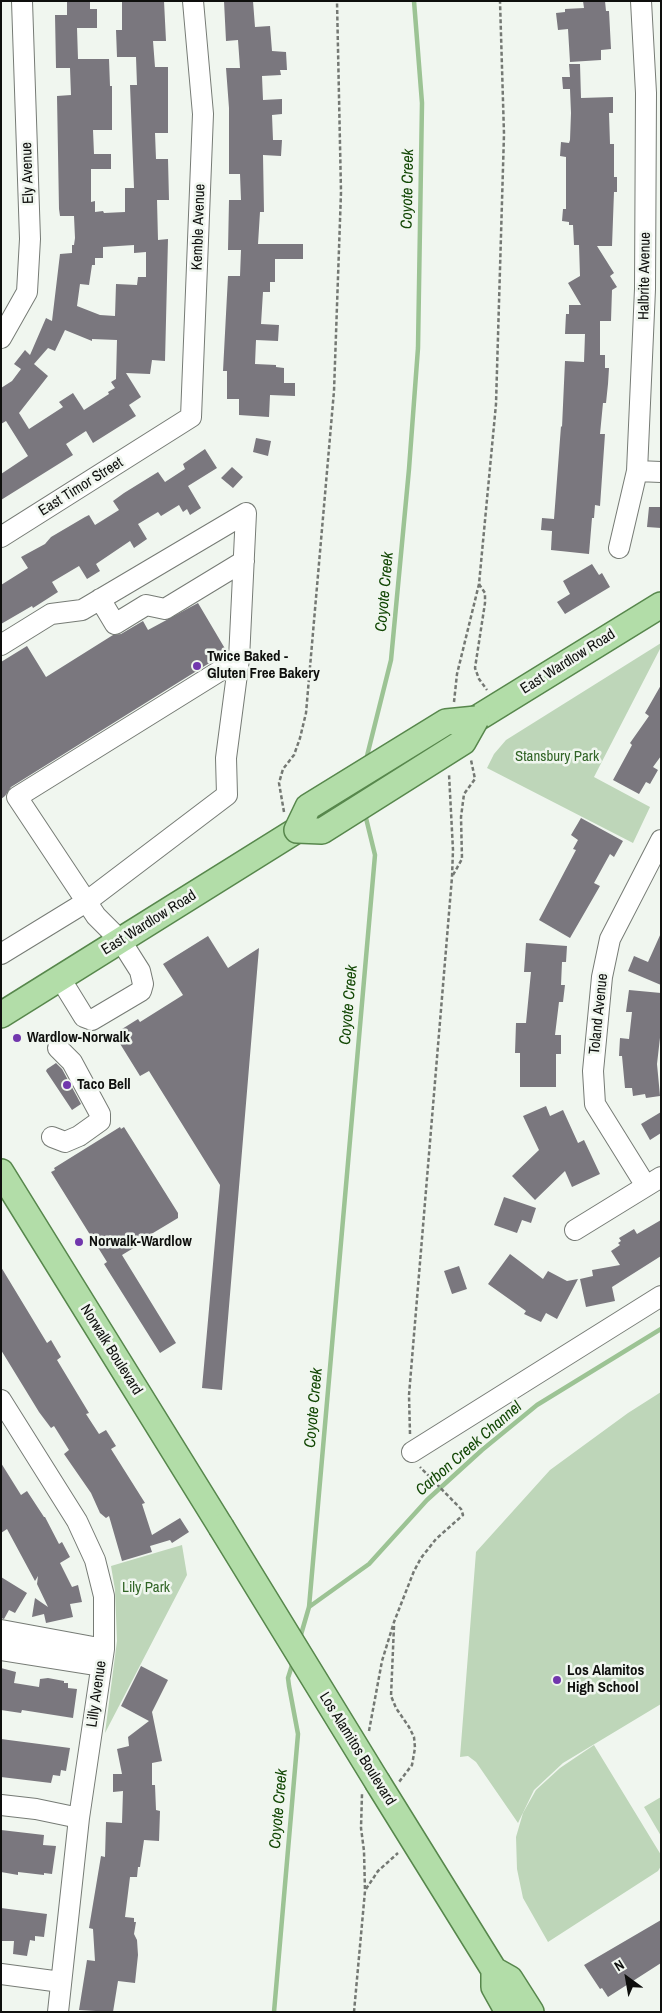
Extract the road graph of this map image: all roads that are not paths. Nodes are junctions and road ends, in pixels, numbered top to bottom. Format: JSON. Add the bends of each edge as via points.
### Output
{"nodes":[{"id":1,"x":22,"y":1,"type":"edge"},
{"id":2,"x":193,"y":1,"type":"edge"},
{"id":3,"x":641,"y":1,"type":"edge"},
{"id":4,"x":653,"y":92,"type":"edge"},
{"id":5,"x":653,"y":289,"type":"edge"},
{"id":6,"x":1,"y":338,"type":"edge"},
{"id":7,"x":162,"y":436,"type":"joint"},
{"id":8,"x":637,"y":471,"type":"junction"},
{"id":9,"x":661,"y":472,"type":"edge"},
{"id":10,"x":1,"y":537,"type":"edge"},
{"id":11,"x":619,"y":548,"type":"dead end"},
{"id":12,"x":244,"y":561,"type":"junction"},
{"id":13,"x":100,"y":599,"type":"junction"},
{"id":14,"x":661,"y":605,"type":"edge"},
{"id":15,"x":1,"y":645,"type":"edge"},
{"id":16,"x":239,"y":659,"type":"junction"},
{"id":17,"x":476,"y":719,"type":"junction"},
{"id":18,"x":9,"y":802,"type":"edge"},
{"id":19,"x":292,"y":834,"type":"junction"},
{"id":20,"x":661,"y":840,"type":"edge"},
{"id":21,"x":86,"y":902,"type":"junction"},
{"id":22,"x":121,"y":940,"type":"junction"},
{"id":23,"x":1,"y":954,"type":"edge"},
{"id":24,"x":60,"y":978,"type":"junction"},
{"id":25,"x":3,"y":1010,"type":"edge"},
{"id":26,"x":58,"y":1048,"type":"dead end"},
{"id":27,"x":52,"y":1137,"type":"dead end"},
{"id":28,"x":1,"y":1172,"type":"edge"},
{"id":29,"x":653,"y":1181,"type":"edge"},
{"id":30,"x":575,"y":1230,"type":"dead end"},
{"id":31,"x":661,"y":1296,"type":"edge"},
{"id":32,"x":1,"y":1400,"type":"edge"},
{"id":33,"x":414,"y":1458,"type":"road end"},
{"id":34,"x":221,"y":1527,"type":"joint"},
{"id":35,"x":1,"y":1630,"type":"edge"},
{"id":36,"x":1,"y":1650,"type":"edge"},
{"id":37,"x":102,"y":1657,"type":"junction"},
{"id":38,"x":1,"y":1805,"type":"edge"},
{"id":39,"x":79,"y":1818,"type":"junction"},
{"id":40,"x":494,"y":1970,"type":"junction"},
{"id":41,"x":1,"y":1974,"type":"edge"},
{"id":42,"x":61,"y":1982,"type":"junction"},
{"id":43,"x":58,"y":2012,"type":"edge"},
{"id":44,"x":508,"y":2012,"type":"edge"},
{"id":45,"x":530,"y":2012,"type":"edge"}],
"edges":[{"from":1,"to":6,"type":"street","name":"Ely Avenue","via":[[30,239],[27,292]]},
{"from":2,"to":7,"type":"street","name":"Kemble Avenue","via":[[203,114],[192,417]]},
{"from":3,"to":4,"type":"street","name":"Halbrite Avenue"},
{"from":4,"to":5,"type":"street","name":"Halbrite Avenue"},
{"from":5,"to":8,"type":"street","name":"Halbrite Avenue"},
{"from":7,"to":10,"type":"street","name":"East Timor Street"},
{"from":8,"to":9,"type":"street"},
{"from":8,"to":11,"type":"street","name":"Halbrite Avenue"},
{"from":12,"to":13,"type":"street","via":[[165,609],[146,605],[116,624]]},
{"from":12,"to":13,"type":"street","via":[[246,513]]},
{"from":12,"to":16,"type":"street"},
{"from":13,"to":15,"type":"street","via":[[82,610],[51,614]]},
{"from":14,"to":17,"type":"main road","name":"East Wardlow Road"},
{"from":16,"to":18,"type":"street"},
{"from":16,"to":21,"type":"street","via":[[226,758],[227,795]]},
{"from":17,"to":19,"type":"main road","name":"East Wardlow Road","bridge":true,"via":[[446,722],[308,807]]},
{"from":17,"to":19,"type":"main road","name":"East Wardlow Road","bridge":true,"via":[[463,742],[322,832]]},
{"from":18,"to":21,"type":"street"},
{"from":19,"to":22,"type":"main road","name":"East Wardlow Road"},
{"from":20,"to":29,"type":"street","name":"Toland Avenue","via":[[610,939],[602,977],[593,1070],[595,1104]]},
{"from":21,"to":22,"type":"street"},
{"from":21,"to":23,"type":"street"},
{"from":22,"to":24,"type":"main road","name":"East Wardlow Road"},
{"from":22,"to":24,"type":"street","via":[[140,971],[141,991],[92,1020],[84,1017]]},
{"from":24,"to":25,"type":"main road","name":"East Wardlow Road"},
{"from":26,"to":27,"type":"street","via":[[72,1062],[100,1114],[100,1121],[65,1142]]},
{"from":28,"to":34,"type":"main road","name":"Norwalk Boulevard"},
{"from":29,"to":30,"type":"street"},
{"from":31,"to":33,"type":"street"},
{"from":32,"to":37,"type":"street","name":"Lilly Avenue","via":[[77,1521],[95,1560],[104,1596]]},
{"from":34,"to":40,"type":"main road","name":"Los Alamitos Boulevard","bridge":true},
{"from":35,"to":37,"type":"street"},
{"from":36,"to":37,"type":"street"},
{"from":37,"to":39,"type":"street","name":"Lilly Avenue"},
{"from":38,"to":39,"type":"street"},
{"from":39,"to":42,"type":"street","name":"Lilly Avenue"},
{"from":40,"to":44,"type":"main road","name":"Los Alamitos Boulevard","via":[[494,1987]]},
{"from":40,"to":45,"type":"main road","name":"Los Alamitos Boulevard","via":[[510,1979]]},
{"from":41,"to":42,"type":"street"},
{"from":42,"to":43,"type":"street","name":"Lilly Avenue"}]}
